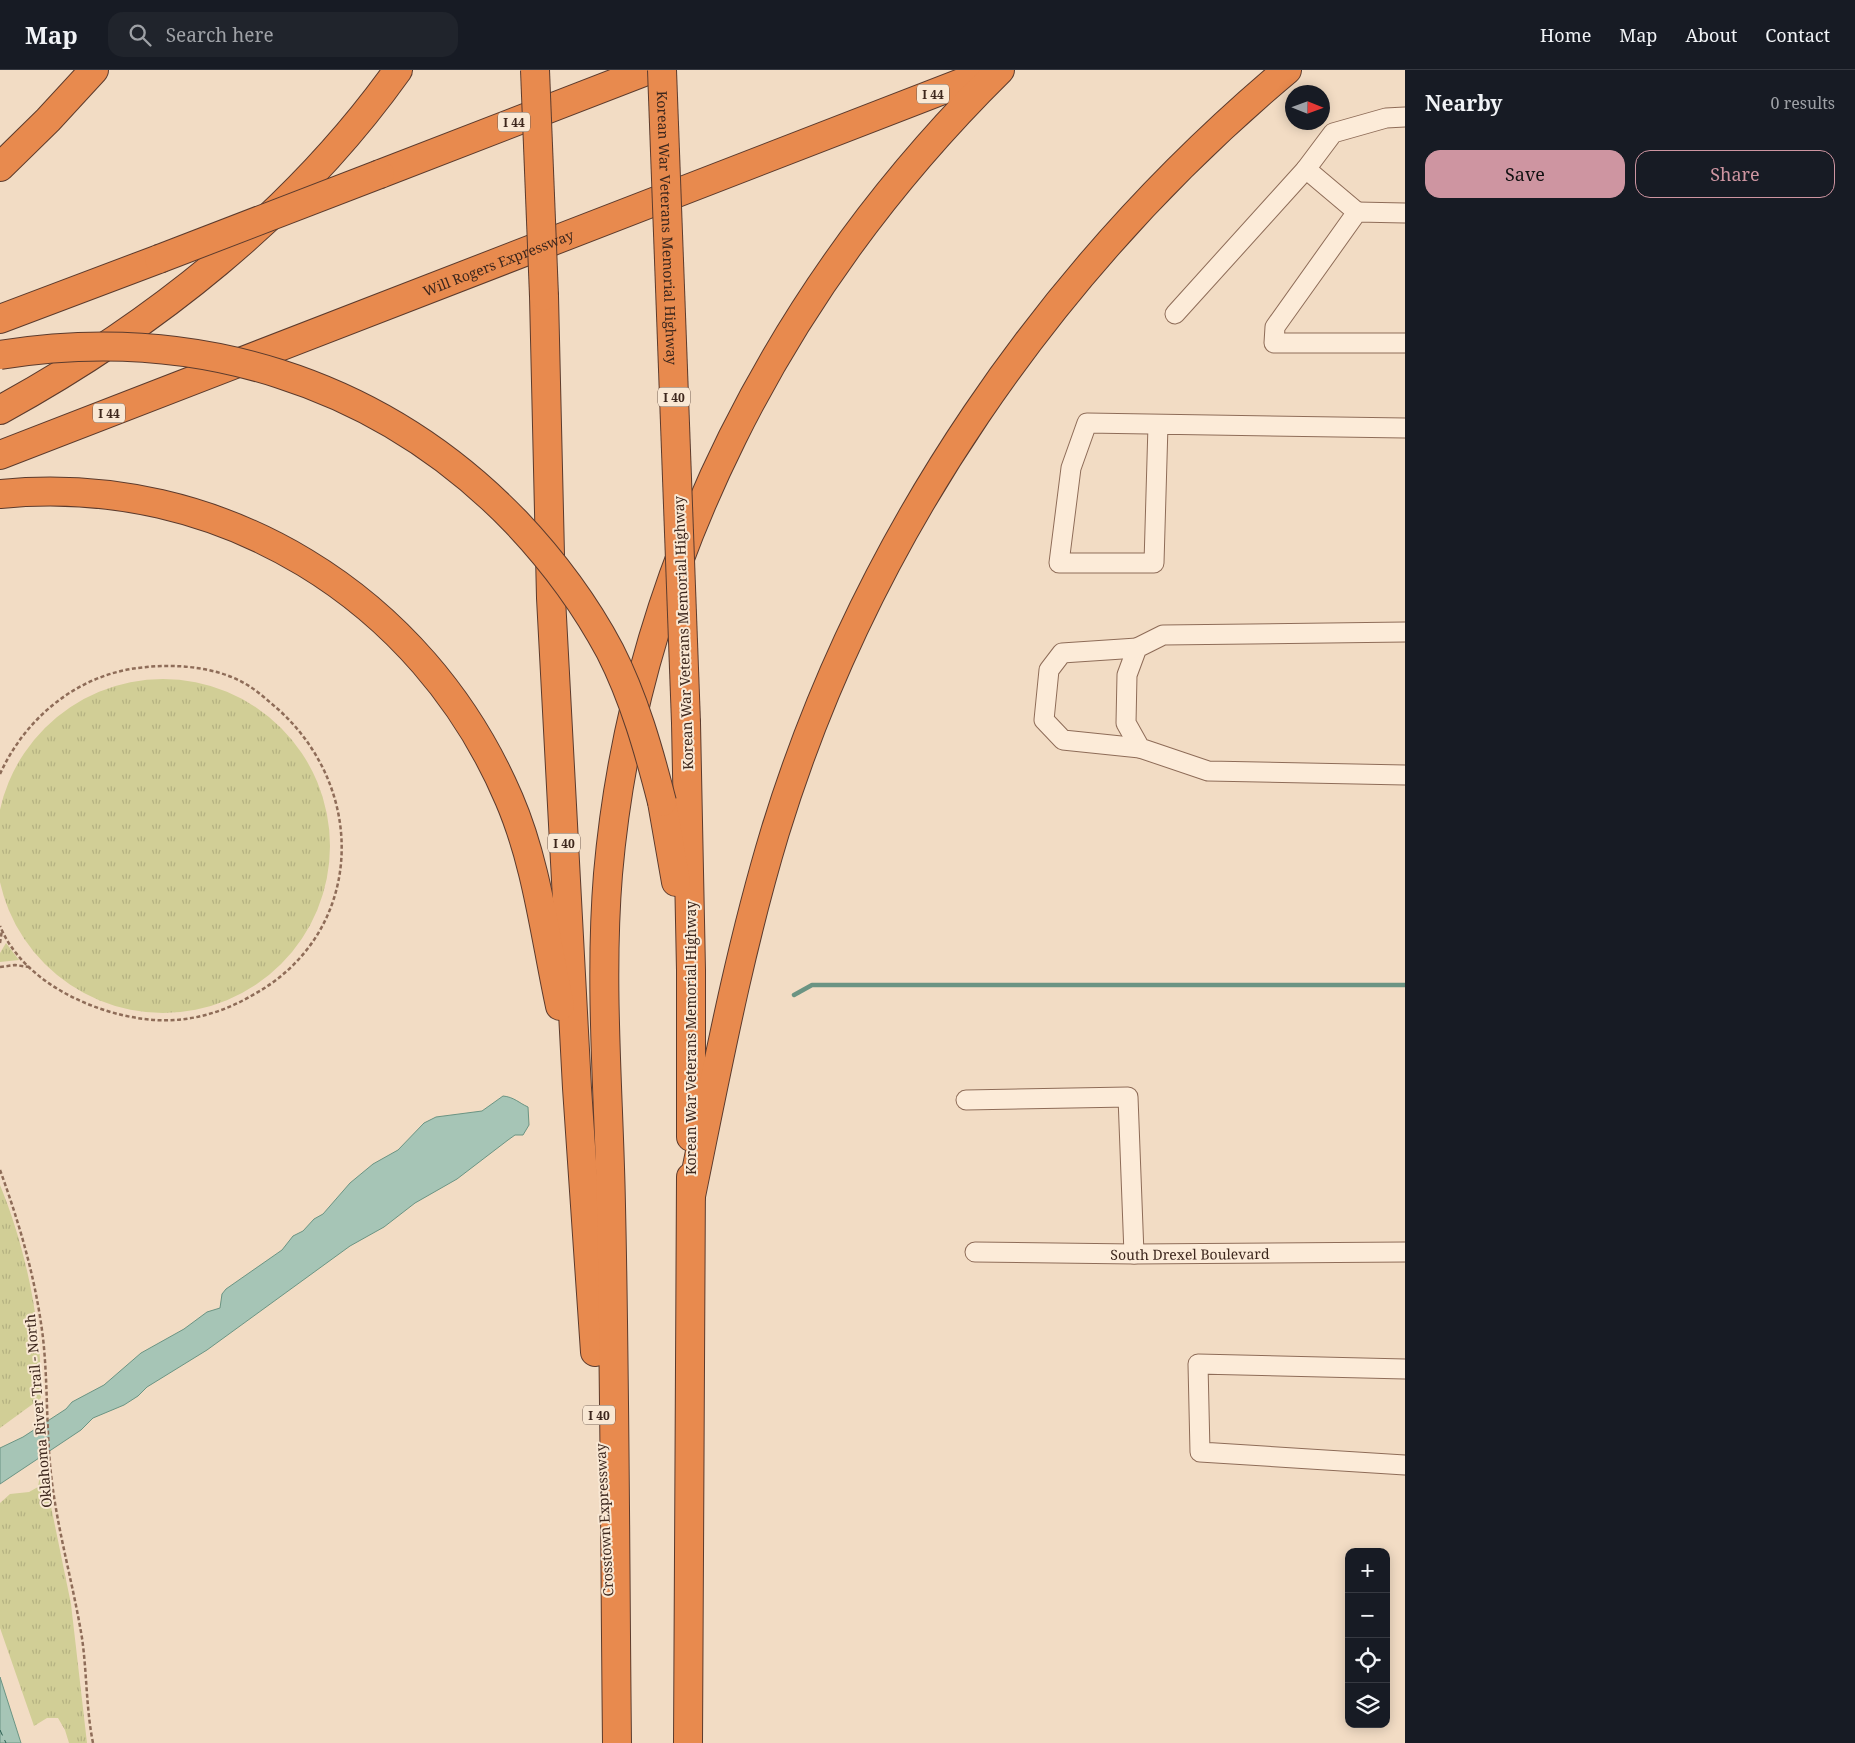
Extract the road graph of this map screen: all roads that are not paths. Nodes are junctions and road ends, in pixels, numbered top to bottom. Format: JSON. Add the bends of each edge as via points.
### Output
{"nodes":[{"id":1,"x":94,"y":70,"type":"edge"},
{"id":2,"x":398,"y":70,"type":"edge"},
{"id":3,"x":535,"y":70,"type":"edge"},
{"id":4,"x":649,"y":70,"type":"edge"},
{"id":5,"x":662,"y":70,"type":"edge"},
{"id":6,"x":996,"y":70,"type":"edge"},
{"id":7,"x":1000,"y":70,"type":"edge"},
{"id":8,"x":1287,"y":70,"type":"edge"},
{"id":9,"x":1405,"y":117,"type":"edge"},
{"id":10,"x":0,"y":167,"type":"edge"},
{"id":11,"x":1306,"y":169,"type":"junction"},
{"id":12,"x":1357,"y":212,"type":"junction"},
{"id":13,"x":1405,"y":213,"type":"edge"},
{"id":14,"x":1175,"y":314,"type":"dead end"},
{"id":15,"x":0,"y":319,"type":"edge"},
{"id":16,"x":1405,"y":343,"type":"edge"},
{"id":17,"x":0,"y":355,"type":"edge"},
{"id":18,"x":0,"y":410,"type":"edge"},
{"id":19,"x":1158,"y":426,"type":"junction"},
{"id":20,"x":1405,"y":428,"type":"edge"},
{"id":21,"x":0,"y":455,"type":"edge"},
{"id":22,"x":0,"y":494,"type":"edge"},
{"id":23,"x":1405,"y":632,"type":"edge"},
{"id":24,"x":1137,"y":648,"type":"junction"},
{"id":25,"x":1140,"y":748,"type":"junction"},
{"id":26,"x":1405,"y":775,"type":"edge"},
{"id":27,"x":691,"y":970,"type":"junction"},
{"id":28,"x":577,"y":1088,"type":"junction"},
{"id":29,"x":966,"y":1100,"type":"dead end"},
{"id":30,"x":691,"y":1196,"type":"junction"},
{"id":31,"x":975,"y":1252,"type":"dead end"},
{"id":32,"x":1405,"y":1252,"type":"edge"},
{"id":33,"x":1134,"y":1254,"type":"junction"},
{"id":34,"x":1405,"y":1368,"type":"edge"},
{"id":35,"x":1405,"y":1465,"type":"edge"},
{"id":36,"x":616,"y":1743,"type":"edge"},
{"id":37,"x":688,"y":1743,"type":"edge"}],
"edges":[{"from":1,"to":10,"type":"highway"},
{"from":2,"to":18,"type":"highway","via":[[316,170],[191,285],[91,357]]},
{"from":3,"to":28,"type":"highway","number":"I 40","bridge":true,"via":[[551,598]]},
{"from":4,"to":15,"type":"highway","number":"I 44","bridge":true},
{"from":5,"to":27,"type":"highway","name":"Korean War Veterans Memorial Highway","number":"I 40","bridge":true,"via":[[686,724]]},
{"from":6,"to":21,"type":"highway","name":"Will Rogers Expressway","number":"I 44"},
{"from":7,"to":36,"type":"highway","via":[[887,193],[823,281],[786,341],[746,411],[696,518],[669,588],[636,695],[613,831],[604,957],[612,1201]]},
{"from":8,"to":30,"type":"highway","via":[[1223,125],[1170,178],[1070,288],[985,402],[898,544],[831,683],[776,829],[736,979]]},
{"from":9,"to":11,"type":"street","via":[[1386,118],[1334,133]]},
{"from":11,"to":12,"type":"street"},
{"from":11,"to":14,"type":"street"},
{"from":12,"to":13,"type":"street"},
{"from":12,"to":16,"type":"street","via":[[1275,327],[1274,342]]},
{"from":17,"to":27,"type":"highway","bridge":true,"via":[[95,346],[159,348],[216,356],[289,376],[344,398],[396,425],[476,482],[543,552],[575,595],[610,652],[624,682],[643,733],[662,802]]},
{"from":19,"to":19,"type":"street","via":[[1087,423],[1071,468],[1059,563],[1154,563]]},
{"from":19,"to":20,"type":"street"},
{"from":22,"to":28,"type":"highway","via":[[64,491],[104,495],[186,511],[222,522],[260,537],[305,562],[364,603],[396,631],[423,660],[467,719],[509,799],[534,878]]},
{"from":23,"to":24,"type":"street","via":[[1163,635]]},
{"from":24,"to":25,"type":"street","via":[[1127,675],[1126,722]]},
{"from":24,"to":25,"type":"street","via":[[1062,654],[1049,670],[1044,720],[1063,740]]},
{"from":25,"to":26,"type":"street","via":[[1208,771]]},
{"from":27,"to":30,"type":"highway","name":"Korean War Veterans Memorial Highway","number":"I 40"},
{"from":28,"to":36,"type":"highway","name":"Crosstown Expressway","number":"I 40","via":[[594,1326]]},
{"from":29,"to":33,"type":"street","via":[[1128,1097]]},
{"from":30,"to":37,"type":"highway","number":"I 40"},
{"from":31,"to":33,"type":"street","name":"South Drexel Boulevard"},
{"from":32,"to":33,"type":"street","name":"South Drexel Boulevard"},
{"from":34,"to":35,"type":"street","via":[[1198,1364],[1200,1452]]}]}
